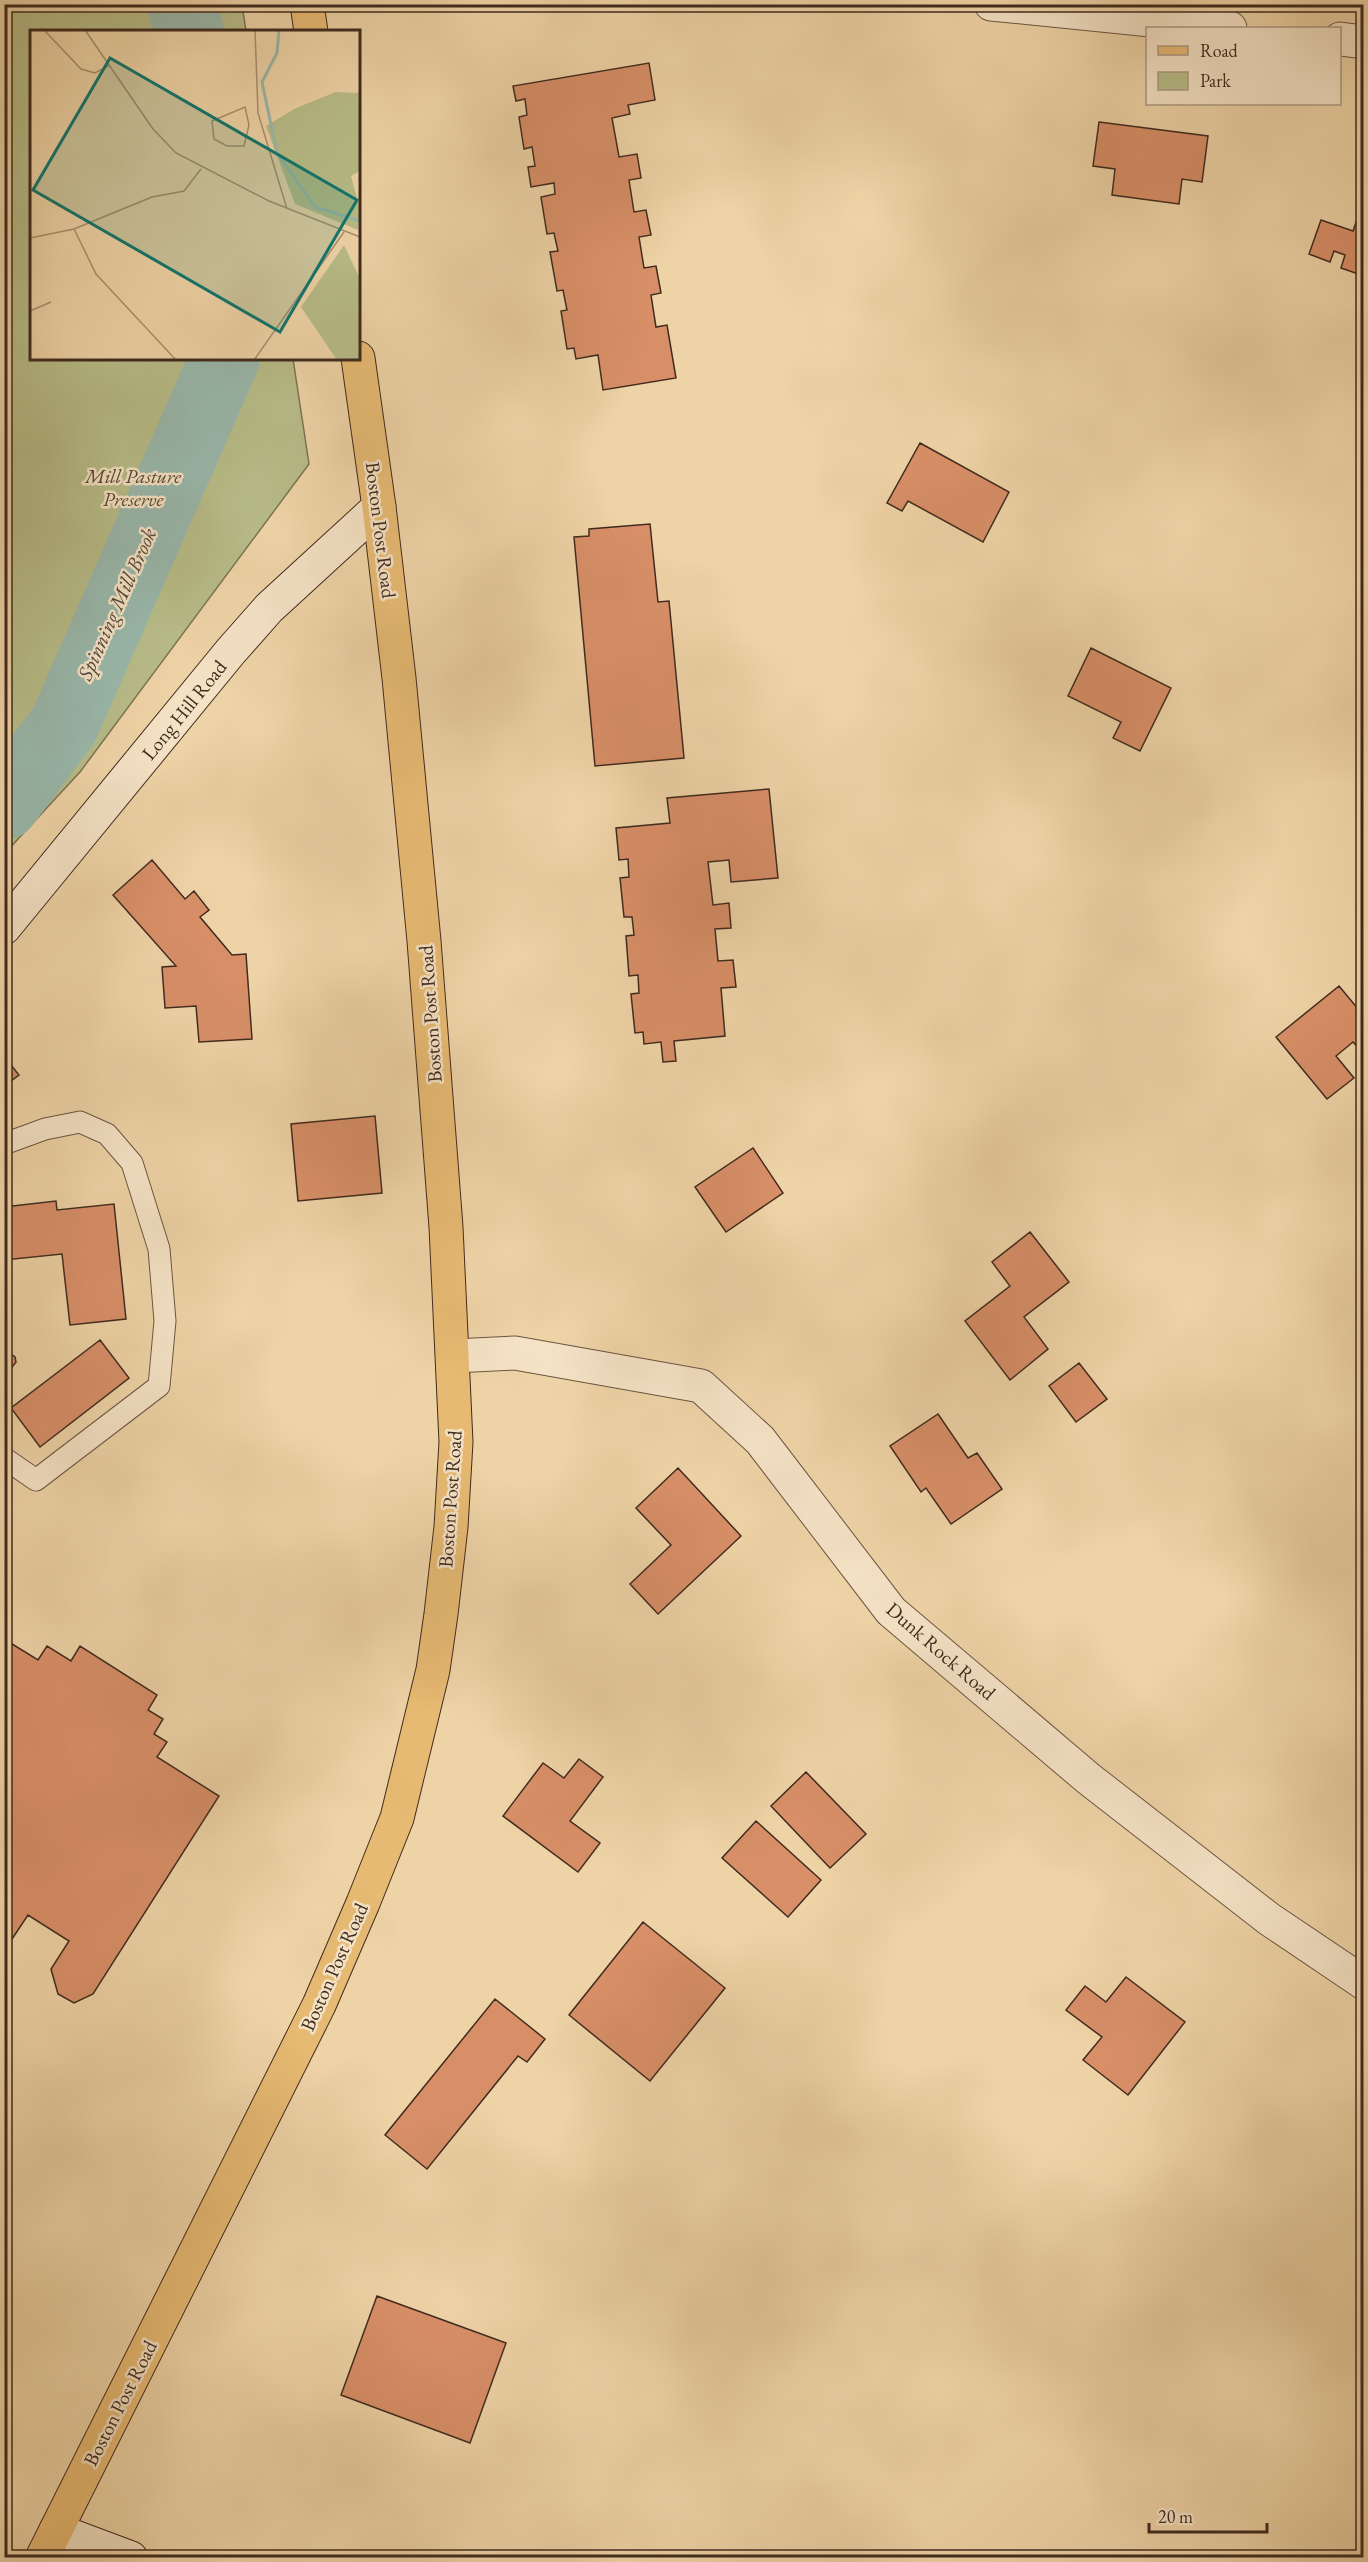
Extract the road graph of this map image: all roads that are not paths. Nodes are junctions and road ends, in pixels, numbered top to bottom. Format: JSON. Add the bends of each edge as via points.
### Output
{"nodes":[{"id":1,"x":307,"y":4,"type":"edge"},
{"id":2,"x":991,"y":4,"type":"edge"},
{"id":3,"x":1220,"y":27,"type":"edge"},
{"id":4,"x":310,"y":30,"type":"edge"},
{"id":5,"x":1341,"y":39,"type":"edge"},
{"id":6,"x":1364,"y":42,"type":"edge"},
{"id":7,"x":358,"y":360,"type":"edge"},
{"id":8,"x":379,"y":507,"type":"junction"},
{"id":9,"x":4,"y":928,"type":"edge"},
{"id":10,"x":4,"y":1144,"type":"edge"},
{"id":11,"x":453,"y":1356,"type":"junction"},
{"id":12,"x":4,"y":1458,"type":"edge"},
{"id":13,"x":1364,"y":1983,"type":"edge"},
{"id":14,"x":49,"y":2544,"type":"edge"},
{"id":15,"x":131,"y":2558,"type":"edge"}],
"edges":[{"from":1,"to":4,"type":"main road"},
{"from":2,"to":3,"type":"street"},
{"from":5,"to":6,"type":"street"},
{"from":7,"to":8,"type":"main road","name":"Boston Post Road"},
{"from":8,"to":9,"type":"street","name":"Long Hill Road","via":[[269,608]]},
{"from":8,"to":11,"type":"main road","name":"Boston Post Road","via":[[424,942]]},
{"from":10,"to":12,"type":"lane","via":[[45,1129],[80,1122],[107,1134],[132,1163],[159,1250],[165,1321],[159,1386],[36,1480]]},
{"from":11,"to":13,"type":"street","name":"Dunk Rock Road","via":[[515,1353],[702,1386],[760,1440],[891,1611],[1089,1779],[1269,1919]]},
{"from":11,"to":14,"type":"main road","name":"Boston Post Road","via":[[456,1442],[441,1614],[431,1680],[397,1818],[314,2014]]},
{"from":14,"to":15,"type":"street"}]}
